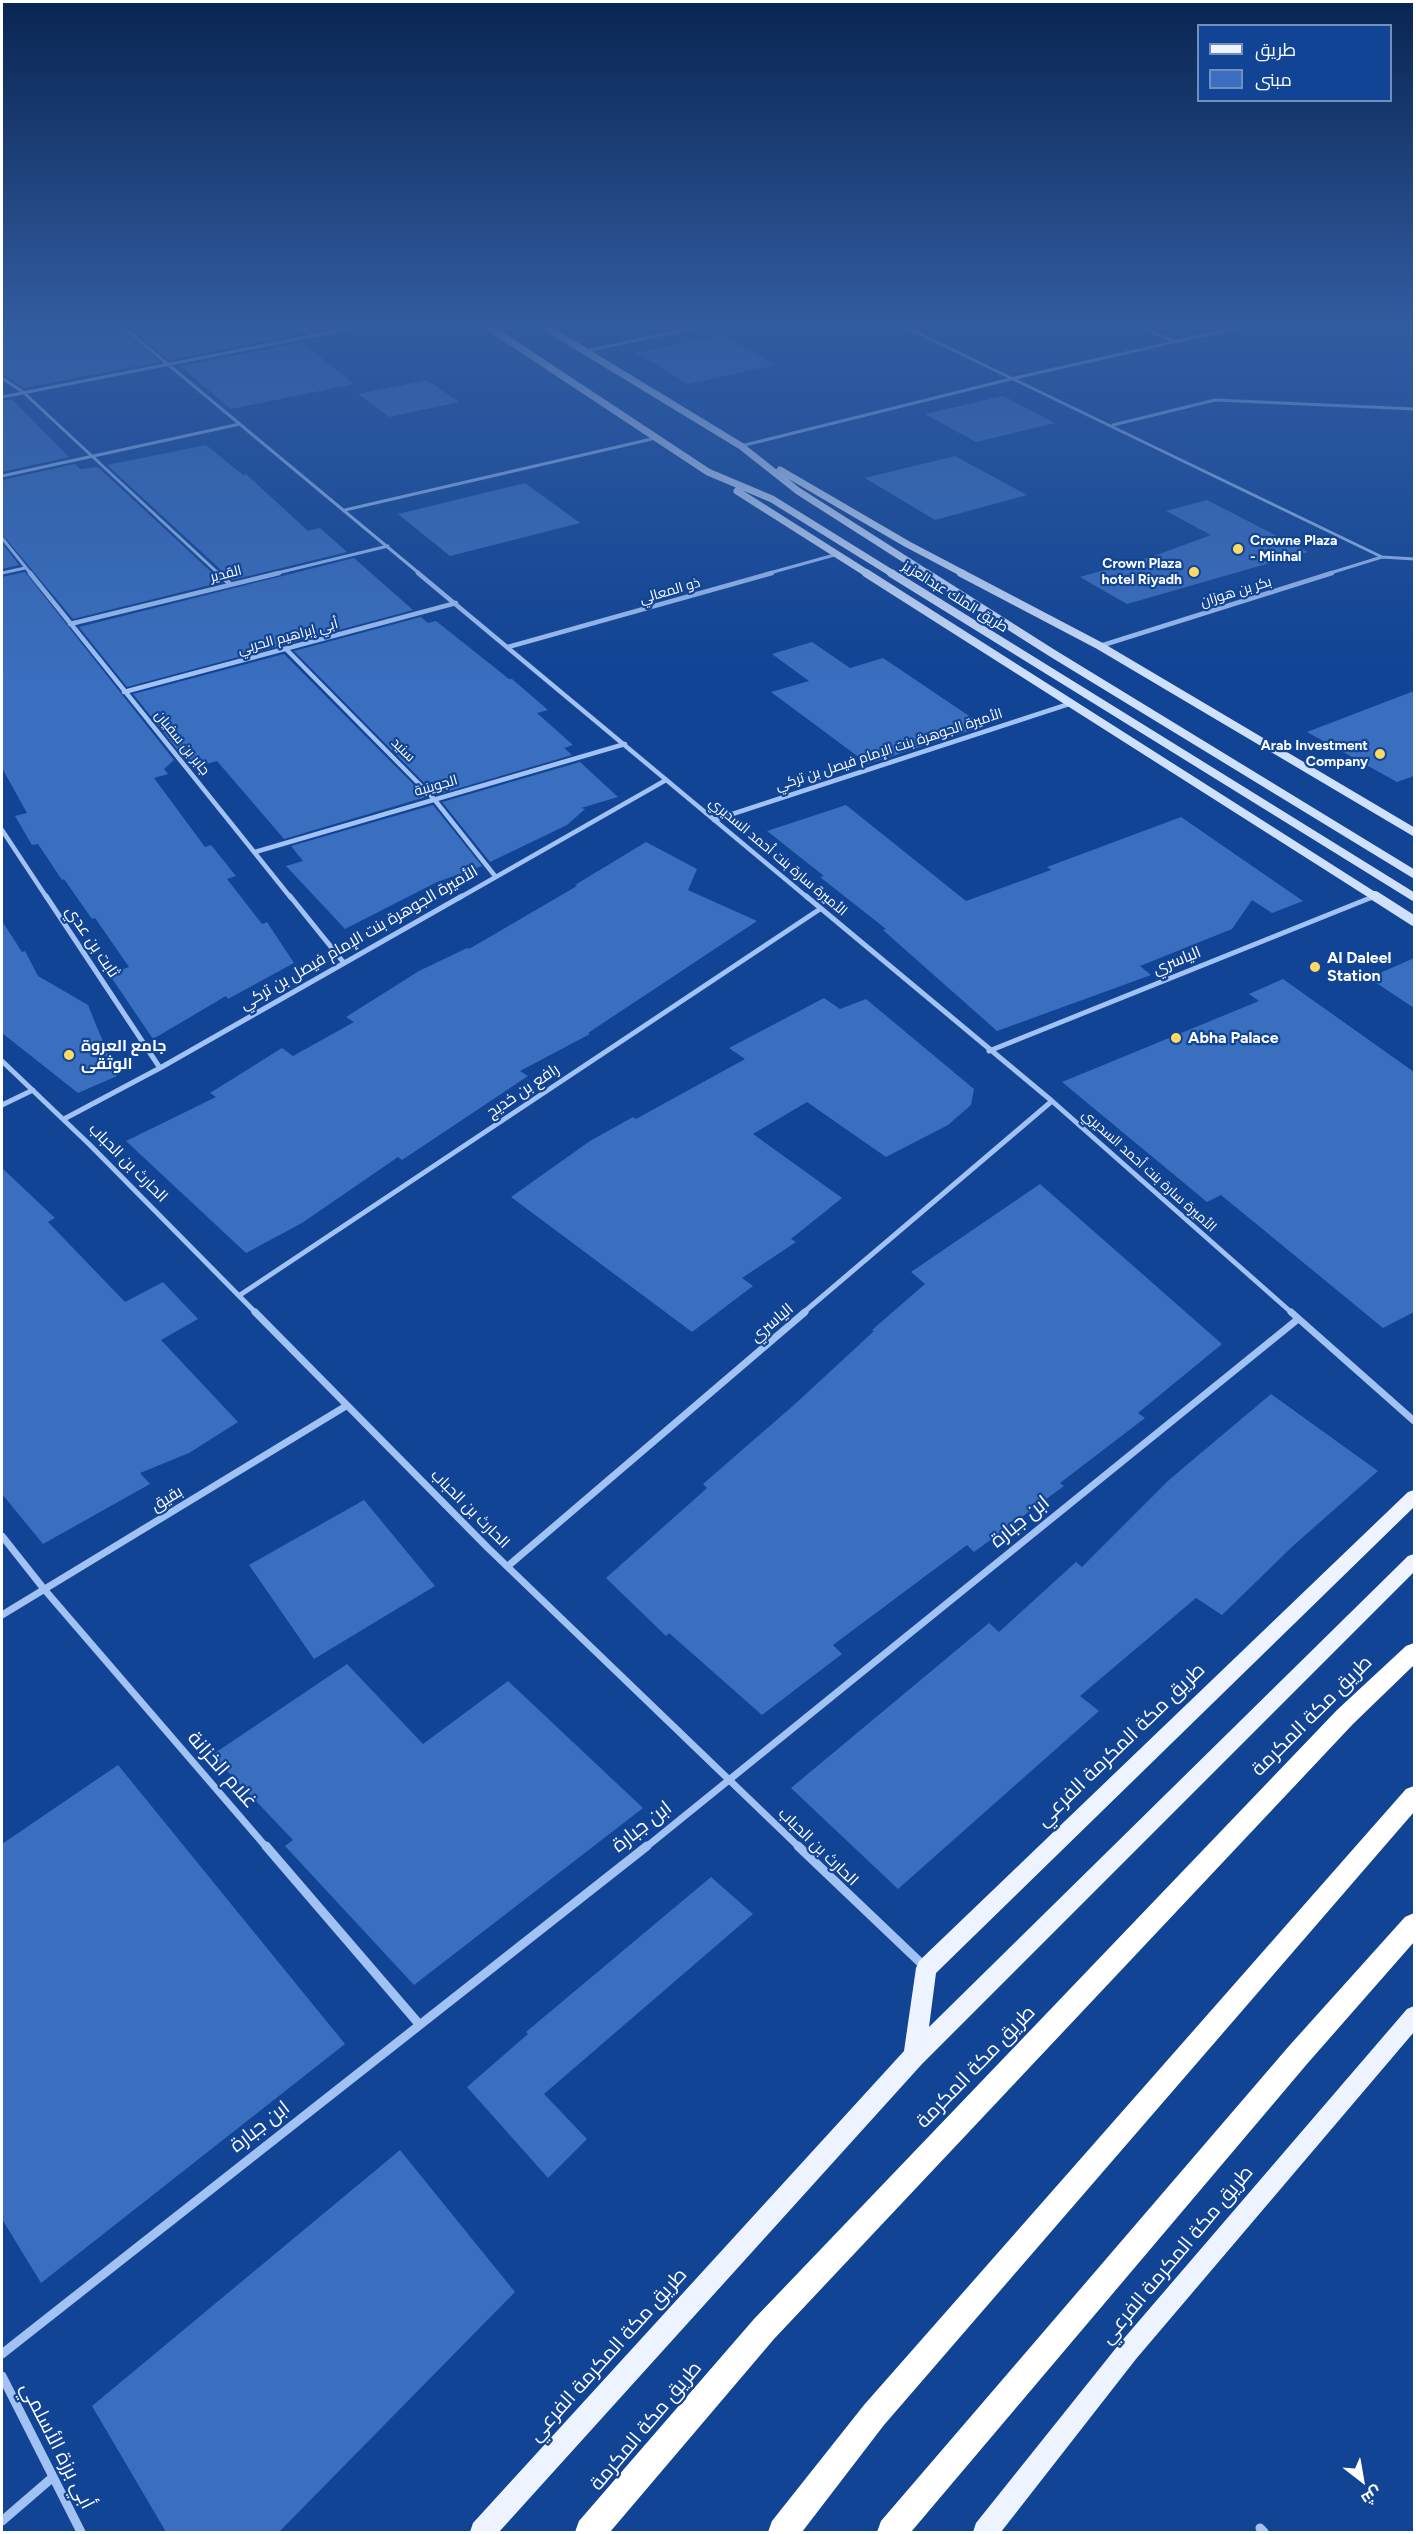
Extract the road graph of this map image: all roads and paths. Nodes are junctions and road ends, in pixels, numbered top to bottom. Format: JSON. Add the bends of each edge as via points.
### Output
{"nodes":[{"id":1,"x":75,"y":440,"type":"edge"},
{"id":2,"x":165,"y":440,"type":"edge"},
{"id":3,"x":260,"y":440,"type":"edge"},
{"id":4,"x":646,"y":440,"type":"edge"},
{"id":5,"x":659,"y":440,"type":"edge"},
{"id":6,"x":732,"y":440,"type":"edge"},
{"id":7,"x":764,"y":440,"type":"edge"},
{"id":8,"x":1143,"y":440,"type":"edge"},
{"id":9,"x":741,"y":446,"type":"junction"},
{"id":10,"x":92,"y":456,"type":"junction"},
{"id":11,"x":757,"y":458,"type":"junction"},
{"id":12,"x":708,"y":472,"type":"junction"},
{"id":13,"x":2,"y":476,"type":"edge"},
{"id":14,"x":345,"y":510,"type":"junction"},
{"id":15,"x":2,"y":538,"type":"edge"},
{"id":16,"x":388,"y":546,"type":"junction"},
{"id":17,"x":838,"y":554,"type":"junction"},
{"id":18,"x":1382,"y":557,"type":"junction"},
{"id":19,"x":1414,"y":559,"type":"edge"},
{"id":20,"x":25,"y":568,"type":"junction"},
{"id":21,"x":2,"y":573,"type":"edge"},
{"id":22,"x":230,"y":584,"type":"junction"},
{"id":23,"x":456,"y":603,"type":"junction"},
{"id":24,"x":70,"y":624,"type":"junction"},
{"id":25,"x":1100,"y":646,"type":"junction"},
{"id":26,"x":508,"y":647,"type":"junction"},
{"id":27,"x":286,"y":649,"type":"junction"},
{"id":28,"x":124,"y":692,"type":"junction"},
{"id":29,"x":1072,"y":703,"type":"junction"},
{"id":30,"x":625,"y":744,"type":"junction"},
{"id":31,"x":666,"y":780,"type":"junction"},
{"id":32,"x":434,"y":799,"type":"junction"},
{"id":33,"x":714,"y":820,"type":"junction"},
{"id":34,"x":2,"y":830,"type":"edge"},
{"id":35,"x":1414,"y":832,"type":"edge"},
{"id":36,"x":255,"y":852,"type":"junction"},
{"id":37,"x":1414,"y":874,"type":"edge"},
{"id":38,"x":495,"y":876,"type":"junction"},
{"id":39,"x":1375,"y":896,"type":"junction"},
{"id":40,"x":1414,"y":897,"type":"edge"},
{"id":41,"x":820,"y":909,"type":"junction"},
{"id":42,"x":1414,"y":921,"type":"edge"},
{"id":43,"x":344,"y":963,"type":"junction"},
{"id":44,"x":989,"y":1051,"type":"junction"},
{"id":45,"x":2,"y":1061,"type":"edge"},
{"id":46,"x":160,"y":1068,"type":"junction"},
{"id":47,"x":33,"y":1090,"type":"junction"},
{"id":48,"x":1052,"y":1101,"type":"junction"},
{"id":49,"x":2,"y":1105,"type":"edge"},
{"id":50,"x":64,"y":1119,"type":"junction"},
{"id":51,"x":240,"y":1295,"type":"junction"},
{"id":52,"x":1298,"y":1319,"type":"junction"},
{"id":53,"x":346,"y":1406,"type":"junction"},
{"id":54,"x":1414,"y":1421,"type":"edge"},
{"id":55,"x":1414,"y":1497,"type":"edge"},
{"id":56,"x":2,"y":1536,"type":"edge"},
{"id":57,"x":1414,"y":1560,"type":"edge"},
{"id":58,"x":508,"y":1566,"type":"junction"},
{"id":59,"x":44,"y":1589,"type":"junction"},
{"id":60,"x":2,"y":1615,"type":"edge"},
{"id":61,"x":1414,"y":1652,"type":"edge"},
{"id":62,"x":730,"y":1781,"type":"junction"},
{"id":63,"x":1414,"y":1796,"type":"edge"},
{"id":64,"x":1414,"y":1925,"type":"edge"},
{"id":65,"x":926,"y":1968,"type":"junction"},
{"id":66,"x":1414,"y":2016,"type":"edge"},
{"id":67,"x":419,"y":2024,"type":"junction"},
{"id":68,"x":914,"y":2056,"type":"junction"},
{"id":69,"x":2,"y":2354,"type":"edge"},
{"id":70,"x":2,"y":2376,"type":"edge"},
{"id":71,"x":53,"y":2477,"type":"junction"},
{"id":72,"x":2,"y":2521,"type":"edge"},
{"id":73,"x":81,"y":2532,"type":"edge"},
{"id":74,"x":482,"y":2532,"type":"edge"},
{"id":75,"x":590,"y":2532,"type":"edge"},
{"id":76,"x":783,"y":2532,"type":"edge"},
{"id":77,"x":892,"y":2532,"type":"edge"},
{"id":78,"x":985,"y":2532,"type":"edge"}],
"edges":[{"from":1,"to":10,"type":"street"},
{"from":2,"to":10,"type":"street"},
{"from":3,"to":14,"type":"street","name":"الأميرة سارة بنت أحمد السديري"},
{"from":4,"to":14,"type":"street"},
{"from":5,"to":12,"type":"main road","name":"طريق الملك عبدالعزيز"},
{"from":6,"to":9,"type":"main road","name":"طريق الملك عبدالعزيز"},
{"from":7,"to":9,"type":"street"},
{"from":8,"to":18,"type":"street"},
{"from":9,"to":11,"type":"main road","name":"طريق الملك عبدالعزيز"},
{"from":10,"to":13,"type":"street"},
{"from":10,"to":22,"type":"street"},
{"from":11,"to":25,"type":"main road"},
{"from":11,"to":37,"type":"main road","name":"طريق الملك عبدالعزيز","via":[[798,491],[1052,653]]},
{"from":12,"to":17,"type":"main road"},
{"from":12,"to":40,"type":"main road","name":"طريق الملك عبدالعزيز","via":[[772,499]]},
{"from":14,"to":16,"type":"street","name":"الأميرة سارة بنت أحمد السديري"},
{"from":15,"to":20,"type":"street","name":"جابر بن سفيان"},
{"from":16,"to":22,"type":"street","name":"القدير"},
{"from":16,"to":23,"type":"street","name":"الأميرة سارة بنت أحمد السديري"},
{"from":17,"to":26,"type":"street","name":"ذو المعالي"},
{"from":17,"to":29,"type":"main road"},
{"from":18,"to":19,"type":"street","name":"بكر بن هوزان"},
{"from":18,"to":25,"type":"street","name":"بكر بن هوزان"},
{"from":20,"to":21,"type":"street"},
{"from":20,"to":24,"type":"street","name":"جابر بن سفيان"},
{"from":22,"to":24,"type":"street","name":"القدير"},
{"from":23,"to":26,"type":"street","name":"الأميرة سارة بنت أحمد السديري"},
{"from":23,"to":27,"type":"street","name":"أبي إبراهيم الحربي"},
{"from":24,"to":28,"type":"street","name":"جابر بن سفيان"},
{"from":25,"to":35,"type":"main road"},
{"from":26,"to":30,"type":"street","name":"الأميرة سارة بنت أحمد السديري"},
{"from":27,"to":28,"type":"street","name":"أبي إبراهيم الحربي"},
{"from":27,"to":32,"type":"street","name":"سنيد"},
{"from":28,"to":36,"type":"street","name":"جابر بن سفيان"},
{"from":29,"to":33,"type":"street","name":"الأميرة الجوهرة بنت الإمام فيصل بن تركي"},
{"from":29,"to":39,"type":"main road"},
{"from":30,"to":31,"type":"street","name":"الأميرة سارة بنت أحمد السديري"},
{"from":30,"to":32,"type":"street","name":"الجوينبة"},
{"from":31,"to":33,"type":"street","name":"الأميرة سارة بنت أحمد السديري"},
{"from":31,"to":38,"type":"street","name":"الأميرة الجوهرة بنت الإمام فيصل بن تركي"},
{"from":32,"to":36,"type":"street","name":"الجوينبة"},
{"from":32,"to":38,"type":"street","name":"سنيد"},
{"from":33,"to":41,"type":"street","name":"الأميرة سارة بنت أحمد السديري"},
{"from":34,"to":46,"type":"street","name":"ثابت بن عدي"},
{"from":36,"to":43,"type":"street","name":"جابر بن سفيان"},
{"from":38,"to":43,"type":"street","name":"الأميرة الجوهرة بنت الإمام فيصل بن تركي"},
{"from":39,"to":42,"type":"main road"},
{"from":39,"to":44,"type":"street","name":"الياسري"},
{"from":41,"to":44,"type":"street","name":"الأميرة سارة بنت أحمد السديري"},
{"from":41,"to":51,"type":"street","name":"رافع بن خديج"},
{"from":43,"to":46,"type":"street","name":"الأميرة الجوهرة بنت الإمام فيصل بن تركي"},
{"from":44,"to":48,"type":"street","name":"الأميرة سارة بنت أحمد السديري"},
{"from":45,"to":47,"type":"street","name":"الحارث بن الحباب"},
{"from":46,"to":50,"type":"street","name":"الأميرة الجوهرة بنت الإمام فيصل بن تركي"},
{"from":47,"to":49,"type":"street"},
{"from":47,"to":50,"type":"street","name":"الحارث بن الحباب"},
{"from":48,"to":52,"type":"street","name":"الأميرة سارة بنت أحمد السديري"},
{"from":48,"to":58,"type":"street","name":"الياسري"},
{"from":50,"to":51,"type":"street","name":"الحارث بن الحباب"},
{"from":51,"to":53,"type":"street","name":"الحارث بن الحباب"},
{"from":52,"to":54,"type":"street","name":"الأميرة سارة بنت أحمد السديري"},
{"from":52,"to":62,"type":"street","name":"ابن جبارة"},
{"from":53,"to":58,"type":"street","name":"الحارث بن الحباب"},
{"from":53,"to":59,"type":"street","name":"بقيق"},
{"from":55,"to":65,"type":"main road","name":"طريق مكة المكرمة الفرعي"},
{"from":56,"to":59,"type":"street","name":"غلام الخزانة"},
{"from":57,"to":68,"type":"main road","name":"طريق مكة المكرمة الفرعي"},
{"from":58,"to":62,"type":"street","name":"الحارث بن الحباب"},
{"from":59,"to":60,"type":"street","name":"بقيق"},
{"from":59,"to":67,"type":"street","name":"غلام الخزانة"},
{"from":61,"to":75,"type":"highway","name":"طريق مكة المكرمة","via":[[1345,1717],[764,2329]]},
{"from":62,"to":65,"type":"street","name":"الحارث بن الحباب"},
{"from":62,"to":67,"type":"street","name":"ابن جبارة"},
{"from":63,"to":76,"type":"highway","via":[[874,2415]]},
{"from":64,"to":77,"type":"highway","via":[[1298,2055]]},
{"from":65,"to":68,"type":"main road"},
{"from":66,"to":78,"type":"main road","name":"طريق مكة المكرمة الفرعي","via":[[1128,2351]]},
{"from":67,"to":69,"type":"street","name":"ابن جبارة"},
{"from":68,"to":74,"type":"main road","name":"طريق مكة المكرمة الفرعي"},
{"from":70,"to":71,"type":"street","name":"أبي برزة الأسلمي"},
{"from":71,"to":72,"type":"street"},
{"from":71,"to":73,"type":"street","name":"أبي برزة الأسلمي"}]}
